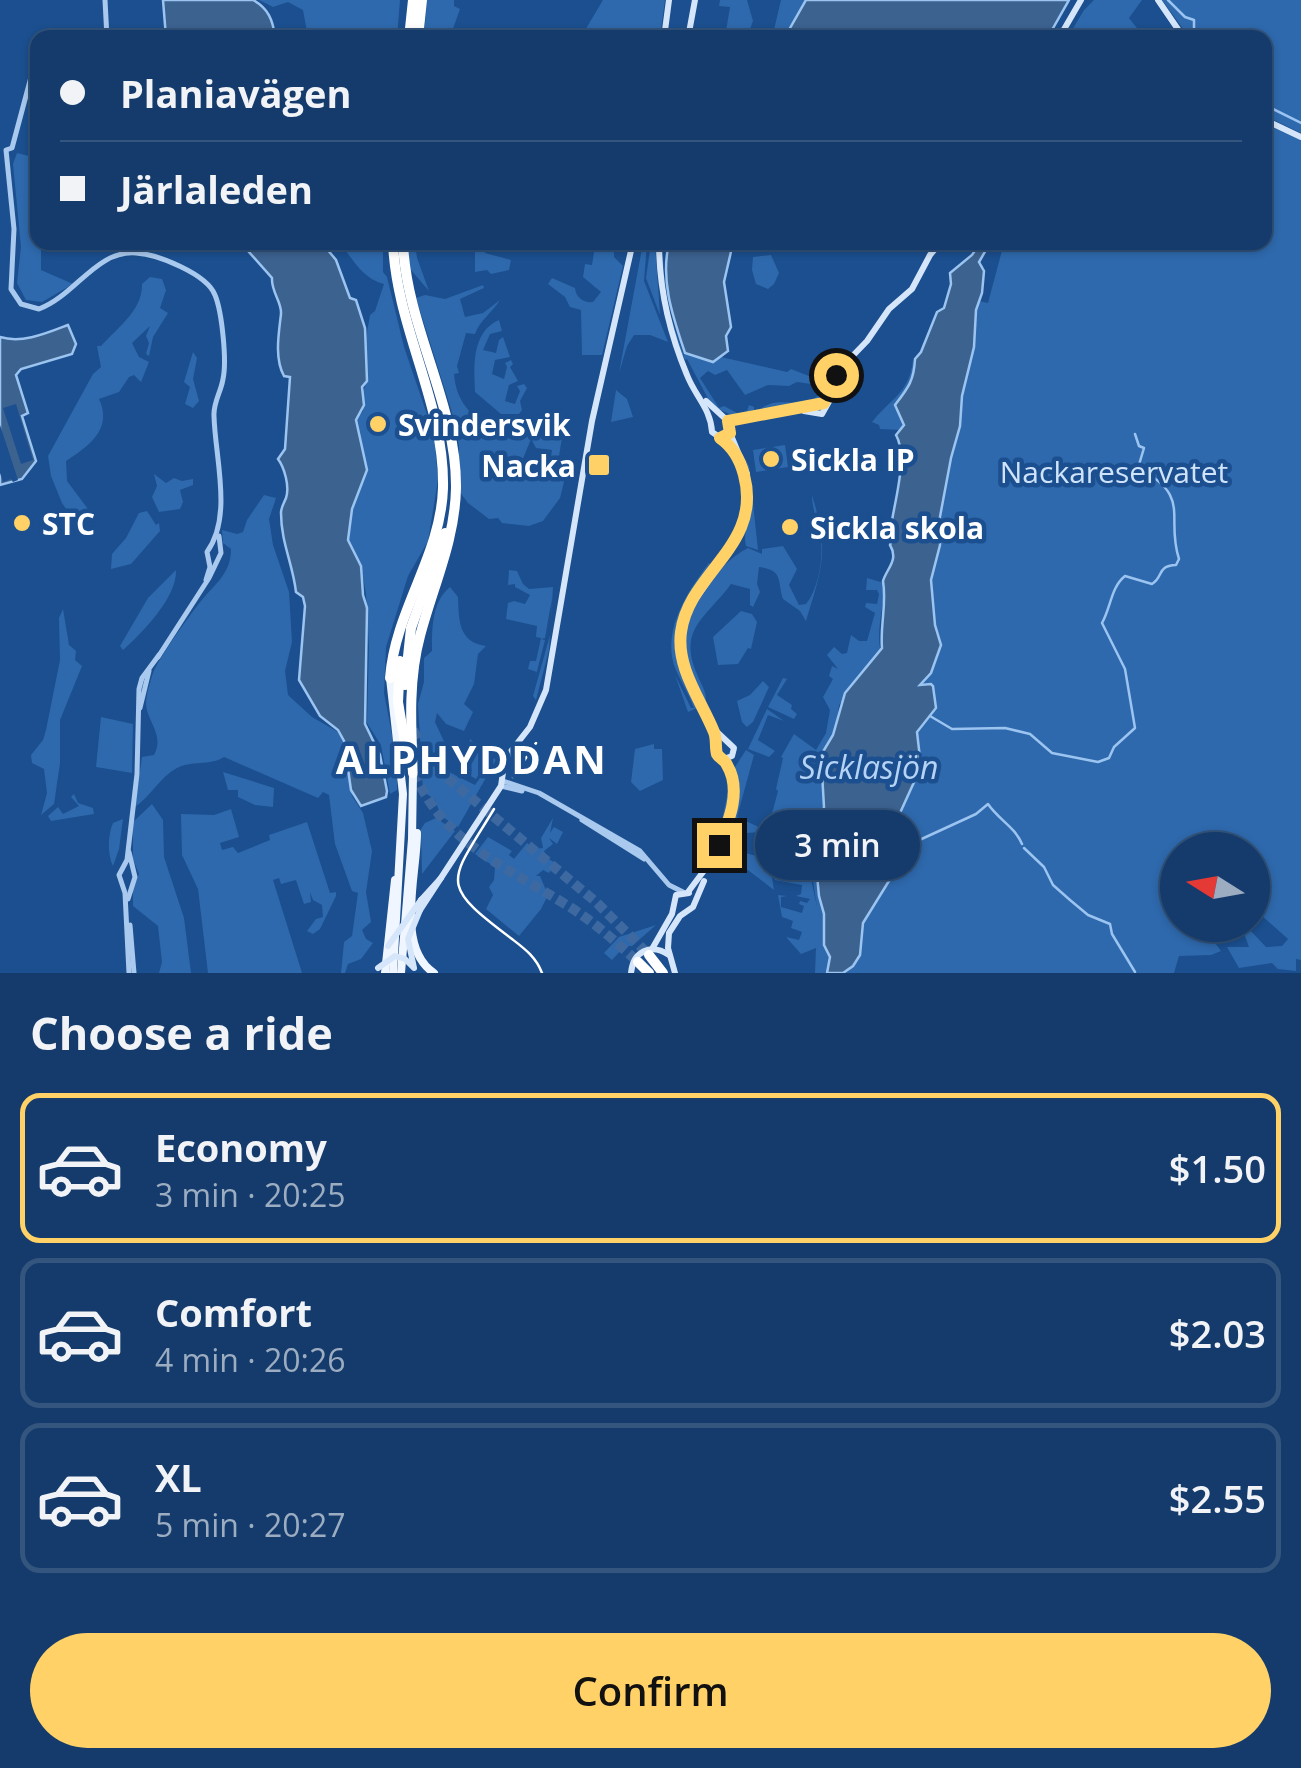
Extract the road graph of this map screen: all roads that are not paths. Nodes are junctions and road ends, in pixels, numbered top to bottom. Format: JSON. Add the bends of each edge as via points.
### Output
{"nodes":[{"id":1,"x":105,"y":0,"type":"edge"},
{"id":2,"x":412,"y":0,"type":"edge"},
{"id":3,"x":422,"y":0,"type":"edge"},
{"id":4,"x":670,"y":0,"type":"edge"},
{"id":5,"x":695,"y":0,"type":"edge"},
{"id":6,"x":1081,"y":0,"type":"edge"},
{"id":7,"x":1158,"y":0,"type":"edge"},
{"id":8,"x":107,"y":30,"type":"edge"},
{"id":9,"x":410,"y":30,"type":"edge"},
{"id":10,"x":419,"y":30,"type":"edge"},
{"id":11,"x":665,"y":30,"type":"edge"},
{"id":12,"x":689,"y":30,"type":"edge"},
{"id":13,"x":1064,"y":30,"type":"edge"},
{"id":14,"x":1179,"y":30,"type":"edge"},
{"id":15,"x":30,"y":83,"type":"edge"},
{"id":16,"x":1272,"y":123,"type":"edge"},
{"id":17,"x":1301,"y":136,"type":"edge"},
{"id":18,"x":396,"y":250,"type":"edge"},
{"id":19,"x":403,"y":250,"type":"edge"},
{"id":20,"x":630,"y":250,"type":"edge"},
{"id":21,"x":659,"y":250,"type":"edge"},
{"id":22,"x":935,"y":250,"type":"edge"},
{"id":23,"x":407,"y":311,"type":"junction"},
{"id":24,"x":683,"y":363,"type":"junction"},
{"id":25,"x":713,"y":422,"type":"junction"},
{"id":26,"x":728,"y":426,"type":"junction"},
{"id":27,"x":720,"y":438,"type":"junction"},
{"id":28,"x":445,"y":444,"type":"junction"},
{"id":29,"x":747,"y":486,"type":"junction"},
{"id":30,"x":218,"y":524,"type":"junction"},
{"id":31,"x":212,"y":545,"type":"junction"},
{"id":32,"x":432,"y":550,"type":"junction"},
{"id":33,"x":220,"y":554,"type":"junction"},
{"id":34,"x":209,"y":557,"type":"junction"},
{"id":35,"x":206,"y":580,"type":"junction"},
{"id":36,"x":390,"y":678,"type":"joint"},
{"id":37,"x":406,"y":685,"type":"dead end"},
{"id":38,"x":709,"y":720,"type":"junction"},
{"id":39,"x":728,"y":742,"type":"junction"},
{"id":40,"x":404,"y":744,"type":"tunnel mouth"},
{"id":41,"x":718,"y":746,"type":"junction"},
{"id":42,"x":732,"y":756,"type":"junction"},
{"id":43,"x":723,"y":759,"type":"junction"},
{"id":44,"x":413,"y":778,"type":"junction"},
{"id":45,"x":502,"y":784,"type":"junction"},
{"id":46,"x":128,"y":844,"type":"junction"},
{"id":47,"x":402,"y":851,"type":"junction"},
{"id":48,"x":124,"y":868,"type":"junction"},
{"id":49,"x":133,"y":869,"type":"junction"},
{"id":50,"x":442,"y":878,"type":"junction"},
{"id":51,"x":122,"y":881,"type":"junction"},
{"id":52,"x":132,"y":882,"type":"junction"},
{"id":53,"x":685,"y":892,"type":"junction"},
{"id":54,"x":694,"y":900,"type":"junction"},
{"id":55,"x":674,"y":902,"type":"junction"},
{"id":56,"x":687,"y":912,"type":"junction"},
{"id":57,"x":646,"y":955,"type":"junction"},
{"id":58,"x":670,"y":956,"type":"junction"},
{"id":59,"x":416,"y":970,"type":"edge"},
{"id":60,"x":380,"y":971,"type":"edge"},
{"id":61,"x":131,"y":973,"type":"edge"},
{"id":62,"x":394,"y":973,"type":"edge"},
{"id":63,"x":401,"y":973,"type":"edge"},
{"id":64,"x":434,"y":973,"type":"edge"},
{"id":65,"x":631,"y":973,"type":"edge"},
{"id":66,"x":648,"y":973,"type":"edge"},
{"id":67,"x":663,"y":973,"type":"edge"},
{"id":68,"x":676,"y":973,"type":"edge"}],
"edges":[{"from":1,"to":8,"type":"street"},
{"from":2,"to":9,"type":"highway"},
{"from":3,"to":10,"type":"highway"},
{"from":4,"to":11,"type":"main road"},
{"from":5,"to":12,"type":"main road"},
{"from":6,"to":13,"type":"main road"},
{"from":7,"to":14,"type":"main road"},
{"from":15,"to":30,"type":"street","via":[[6,150],[12,294],[25,306],[44,308],[101,262],[124,253],[142,253],[202,278],[216,296],[224,372],[214,410]]},
{"from":16,"to":17,"type":"main road"},
{"from":18,"to":23,"type":"highway"},
{"from":19,"to":23,"type":"highway"},
{"from":20,"to":45,"type":"main road","via":[[561,586],[552,669],[530,726],[505,760]]},
{"from":21,"to":24,"type":"main road","via":[[666,314]]},
{"from":22,"to":26,"type":"main road","via":[[819,408]]},
{"from":23,"to":28,"type":"highway"},
{"from":24,"to":25,"type":"main road"},
{"from":24,"to":26,"type":"main road"},
{"from":25,"to":26,"type":"main road","via":[[718,418]]},
{"from":25,"to":27,"type":"main road"},
{"from":26,"to":27,"type":"main road"},
{"from":26,"to":29,"type":"main road"},
{"from":27,"to":29,"type":"main road","via":[[735,452]]},
{"from":28,"to":32,"type":"highway"},
{"from":28,"to":37,"type":"highway","via":[[447,526],[412,628]]},
{"from":28,"to":44,"type":"highway","via":[[456,488],[454,514],[414,660]]},
{"from":29,"to":38,"type":"main road","via":[[738,538],[691,602],[680,636],[686,671]]},
{"from":30,"to":31,"type":"street"},
{"from":30,"to":33,"type":"street"},
{"from":31,"to":33,"type":"street"},
{"from":31,"to":34,"type":"street"},
{"from":32,"to":36,"type":"highway","via":[[398,632]]},
{"from":32,"to":40,"type":"highway","via":[[400,653]]},
{"from":33,"to":34,"type":"street"},
{"from":33,"to":35,"type":"street"},
{"from":34,"to":35,"type":"street"},
{"from":35,"to":46,"type":"street","via":[[140,681]]},
{"from":36,"to":47,"type":"main road","via":[[404,794]]},
{"from":38,"to":39,"type":"main road"},
{"from":38,"to":41,"type":"main road"},
{"from":39,"to":41,"type":"main road"},
{"from":39,"to":42,"type":"main road"},
{"from":41,"to":43,"type":"main road"},
{"from":42,"to":43,"type":"main road"},
{"from":42,"to":54,"type":"main road","via":[[732,814]]},
{"from":43,"to":53,"type":"main road","via":[[733,806],[714,855]]},
{"from":44,"to":63,"type":"main road"},
{"from":44,"to":64,"type":"main road","via":[[411,936],[416,954]]},
{"from":45,"to":50,"type":"main road"},
{"from":45,"to":53,"type":"street","via":[[539,793],[634,847],[669,885]]},
{"from":45,"to":55,"type":"street","via":[[538,796],[644,858]]},
{"from":46,"to":48,"type":"street"},
{"from":46,"to":49,"type":"street"},
{"from":47,"to":60,"type":"main road"},
{"from":47,"to":62,"type":"main road"},
{"from":48,"to":49,"type":"street"},
{"from":48,"to":51,"type":"street"},
{"from":49,"to":52,"type":"street"},
{"from":50,"to":59,"type":"main road","bridge":true,"via":[[408,940]]},
{"from":50,"to":60,"type":"main road","bridge":true,"via":[[394,936]]},
{"from":51,"to":52,"type":"street"},
{"from":51,"to":61,"type":"street"},
{"from":52,"to":61,"type":"street"},
{"from":53,"to":54,"type":"main road"},
{"from":53,"to":55,"type":"main road"},
{"from":54,"to":56,"type":"main road"},
{"from":55,"to":56,"type":"main road"},
{"from":55,"to":57,"type":"main road"},
{"from":56,"to":58,"type":"main road","via":[[670,931]]},
{"from":57,"to":58,"type":"main road"},
{"from":57,"to":65,"type":"main road","via":[[636,957]]},
{"from":57,"to":66,"type":"highway"},
{"from":57,"to":67,"type":"highway"},
{"from":58,"to":68,"type":"main road"},
{"from":59,"to":60,"type":"main road","bridge":true,"via":[[394,956]]}]}
